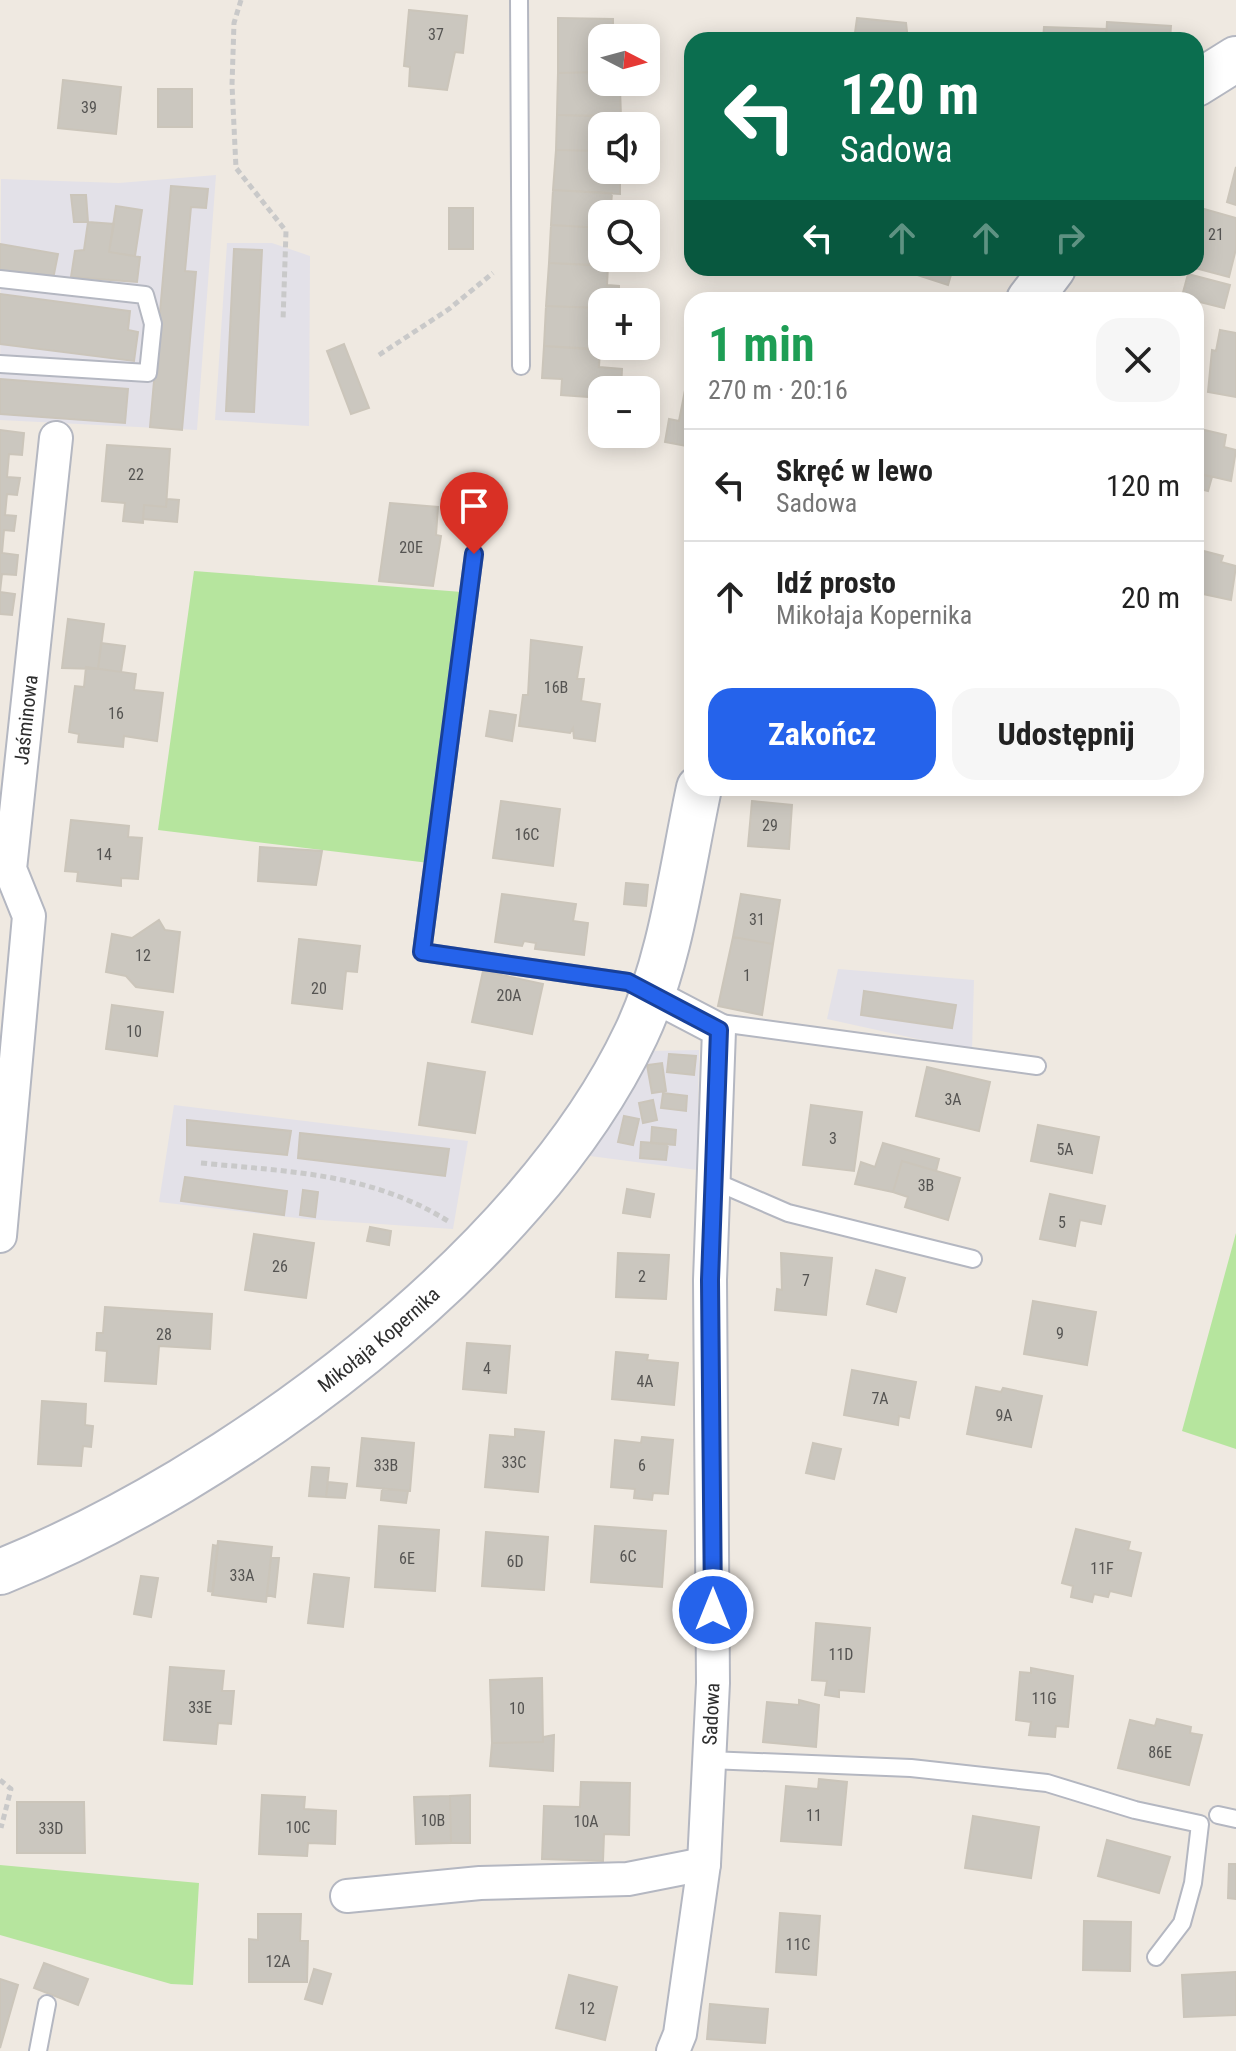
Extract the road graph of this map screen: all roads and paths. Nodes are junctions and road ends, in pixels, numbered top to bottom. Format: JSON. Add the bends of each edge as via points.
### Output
{"nodes":[{"id":1,"x":241,"y":0,"type":"edge"},
{"id":2,"x":519,"y":0,"type":"edge"},
{"id":3,"x":1236,"y":59,"type":"edge"},
{"id":4,"x":1204,"y":79,"type":"edge"},
{"id":5,"x":494,"y":261,"type":"dead end"},
{"id":6,"x":0,"y":279,"type":"edge"},
{"id":7,"x":283,"y":321,"type":"dead end"},
{"id":8,"x":379,"y":355,"type":"dead end"},
{"id":9,"x":0,"y":364,"type":"edge"},
{"id":10,"x":521,"y":366,"type":"dead end"},
{"id":11,"x":56,"y":438,"type":"dead end"},
{"id":12,"x":474,"y":554,"type":"dead end"},
{"id":13,"x":697,"y":796,"type":"edge"},
{"id":14,"x":652,"y":995,"type":"junction"},
{"id":15,"x":700,"y":1020,"type":"junction"},
{"id":16,"x":1037,"y":1066,"type":"dead end"},
{"id":17,"x":201,"y":1163,"type":"dead end"},
{"id":18,"x":714,"y":1181,"type":"junction"},
{"id":19,"x":0,"y":1236,"type":"edge"},
{"id":20,"x":481,"y":1244,"type":"junction"},
{"id":21,"x":973,"y":1259,"type":"dead end"},
{"id":22,"x":0,"y":1572,"type":"edge"},
{"id":23,"x":709,"y":1760,"type":"junction"},
{"id":24,"x":0,"y":1780,"type":"edge"},
{"id":25,"x":1218,"y":1815,"type":"dead end"},
{"id":26,"x":1236,"y":1819,"type":"edge"},
{"id":27,"x":1,"y":1828,"type":"edge"},
{"id":28,"x":704,"y":1864,"type":"junction"},
{"id":29,"x":347,"y":1896,"type":"dead end"},
{"id":30,"x":1156,"y":1957,"type":"dead end"},
{"id":31,"x":47,"y":2004,"type":"dead end"},
{"id":32,"x":38,"y":2051,"type":"edge"},
{"id":33,"x":673,"y":2051,"type":"edge"}],
"edges":[{"from":1,"to":7,"type":"path","via":[[234,23],[232,85],[236,168],[286,231]]},
{"from":2,"to":10,"type":"lane"},
{"from":3,"to":4,"type":"street"},
{"from":5,"to":8,"type":"path","via":[[493,276]]},
{"from":6,"to":9,"type":"lane","via":[[145,295],[153,324],[148,373]]},
{"from":11,"to":19,"type":"street","name":"Jaśminowa","via":[[10,869],[29,916]]},
{"from":12,"to":14,"type":"lane","via":[[422,952],[628,982]]},
{"from":13,"to":14,"type":"street","name":"Mikołaja Kopernika"},
{"from":14,"to":15,"type":"street","name":"Sadowa"},
{"from":14,"to":20,"type":"street","name":"Mikołaja Kopernika","via":[[615,1076],[582,1128],[550,1172]]},
{"from":15,"to":16,"type":"lane"},
{"from":15,"to":18,"type":"street","name":"Sadowa","via":[[719,1030]]},
{"from":17,"to":20,"type":"path","via":[[384,1188],[432,1211]]},
{"from":18,"to":21,"type":"lane","via":[[788,1213]]},
{"from":18,"to":23,"type":"street","name":"Sadowa"},
{"from":20,"to":22,"type":"street","name":"Mikołaja Kopernika","via":[[414,1311],[224,1456],[111,1521]]},
{"from":23,"to":28,"type":"street","name":"Sadowa"},
{"from":23,"to":30,"type":"lane","via":[[911,1768],[1047,1783],[1200,1824],[1182,1923]]},
{"from":24,"to":27,"type":"path","via":[[11,1789]]},
{"from":25,"to":26,"type":"lane"},
{"from":28,"to":29,"type":"street","via":[[628,1879],[480,1883]]},
{"from":28,"to":33,"type":"street","name":"Sadowa","via":[[680,2034]]},
{"from":31,"to":32,"type":"lane"}]}
